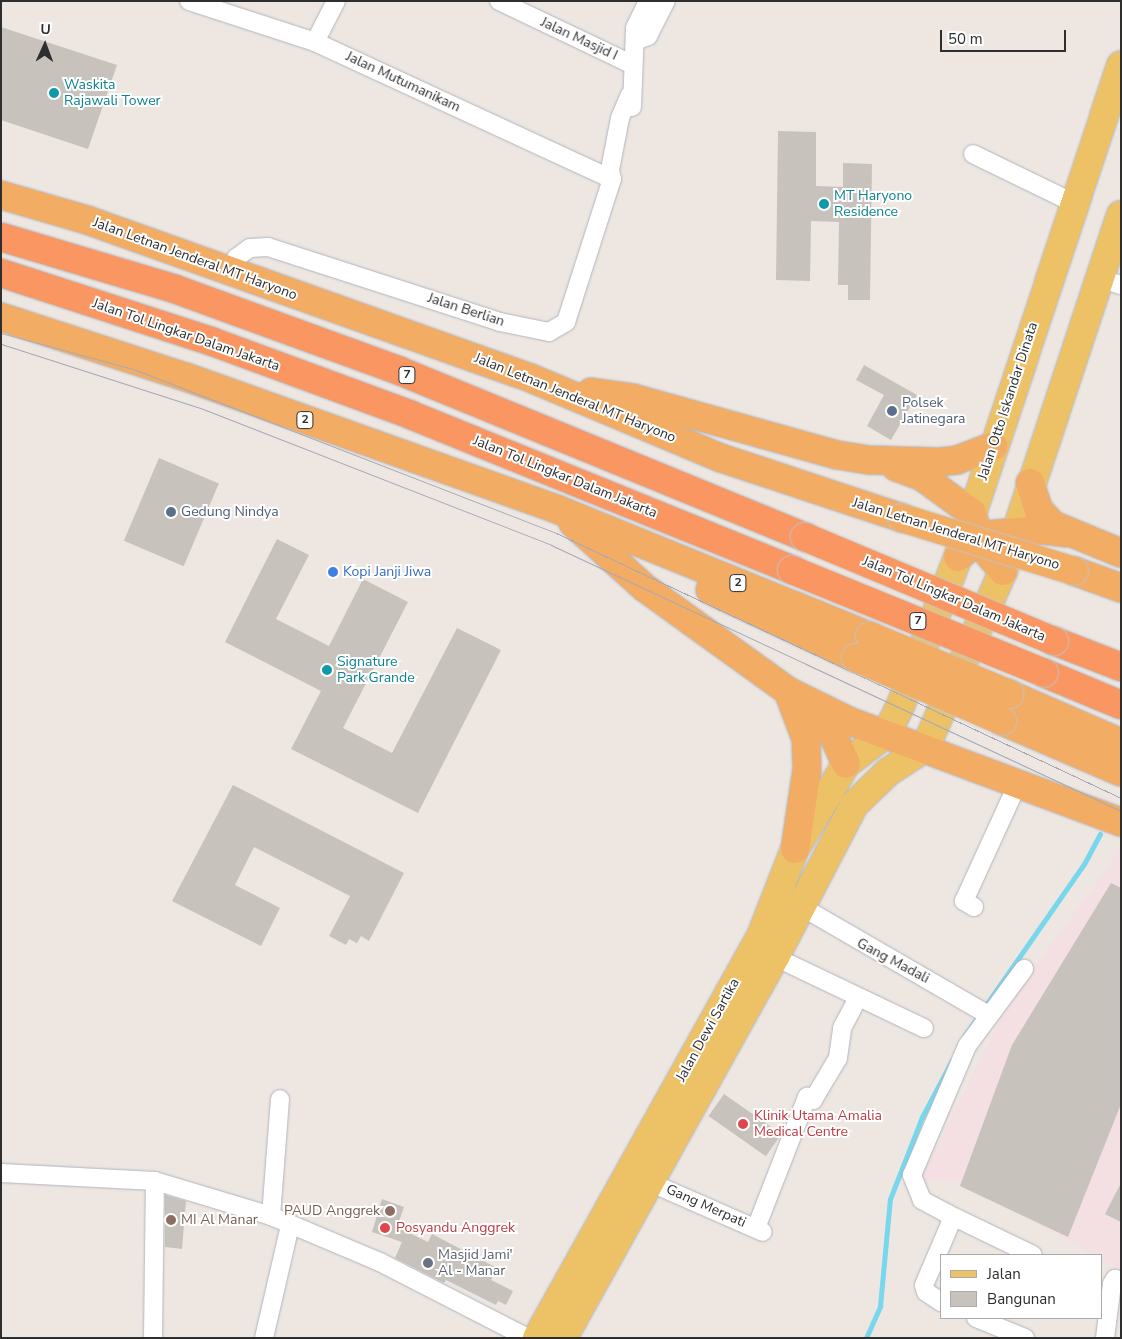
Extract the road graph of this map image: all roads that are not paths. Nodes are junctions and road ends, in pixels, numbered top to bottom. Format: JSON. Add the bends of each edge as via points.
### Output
{"nodes":[{"id":1,"x":189,"y":1,"type":"edge"},
{"id":2,"x":336,"y":1,"type":"edge"},
{"id":3,"x":499,"y":1,"type":"edge"},
{"id":4,"x":648,"y":1,"type":"edge"},
{"id":5,"x":666,"y":1,"type":"edge"},
{"id":6,"x":634,"y":41,"type":"junction"},
{"id":7,"x":315,"y":42,"type":"junction"},
{"id":8,"x":631,"y":64,"type":"junction"},
{"id":9,"x":1121,"y":65,"type":"edge"},
{"id":10,"x":973,"y":154,"type":"dead end"},
{"id":11,"x":612,"y":178,"type":"junction"},
{"id":12,"x":1,"y":195,"type":"edge"},
{"id":13,"x":1074,"y":203,"type":"junction"},
{"id":14,"x":1121,"y":215,"type":"edge"},
{"id":15,"x":1,"y":236,"type":"edge"},
{"id":16,"x":229,"y":272,"type":"junction"},
{"id":17,"x":1,"y":273,"type":"edge"},
{"id":18,"x":1110,"y":282,"type":"edge"},
{"id":19,"x":1,"y":317,"type":"edge"},
{"id":20,"x":561,"y":390,"type":"junction"},
{"id":21,"x":993,"y":446,"type":"junction"},
{"id":22,"x":870,"y":460,"type":"junction"},
{"id":23,"x":1030,"y":483,"type":"junction"},
{"id":24,"x":559,"y":510,"type":"junction"},
{"id":25,"x":974,"y":525,"type":"junction"},
{"id":26,"x":1016,"y":532,"type":"junction"},
{"id":27,"x":1070,"y":534,"type":"junction"},
{"id":28,"x":1121,"y":553,"type":"edge"},
{"id":29,"x":1004,"y":571,"type":"junction"},
{"id":30,"x":1121,"y":588,"type":"edge"},
{"id":31,"x":863,"y":647,"type":"junction"},
{"id":32,"x":1121,"y":667,"type":"edge"},
{"id":33,"x":788,"y":691,"type":"junction"},
{"id":34,"x":1121,"y":705,"type":"edge"},
{"id":35,"x":821,"y":708,"type":"junction"},
{"id":36,"x":887,"y":733,"type":"junction"},
{"id":37,"x":1121,"y":743,"type":"edge"},
{"id":38,"x":925,"y":748,"type":"junction"},
{"id":39,"x":846,"y":764,"type":"junction"},
{"id":40,"x":1121,"y":772,"type":"edge"},
{"id":41,"x":1019,"y":781,"type":"junction"},
{"id":42,"x":1121,"y":822,"type":"edge"},
{"id":43,"x":795,"y":849,"type":"junction"},
{"id":44,"x":802,"y":907,"type":"junction"},
{"id":45,"x":974,"y":908,"type":"dead end"},
{"id":46,"x":775,"y":957,"type":"junction"},
{"id":47,"x":1024,"y":969,"type":"dead end"},
{"id":48,"x":858,"y":998,"type":"junction"},
{"id":49,"x":982,"y":1011,"type":"dead end"},
{"id":50,"x":924,"y":1028,"type":"dead end"},
{"id":51,"x":280,"y":1099,"type":"dead end"},
{"id":52,"x":1,"y":1173,"type":"edge"},
{"id":53,"x":155,"y":1181,"type":"junction"},
{"id":54,"x":648,"y":1182,"type":"junction"},
{"id":55,"x":948,"y":1214,"type":"junction"},
{"id":56,"x":271,"y":1216,"type":"junction"},
{"id":57,"x":290,"y":1225,"type":"junction"},
{"id":58,"x":1031,"y":1254,"type":"edge"},
{"id":59,"x":1112,"y":1279,"type":"edge"},
{"id":60,"x":940,"y":1301,"type":"edge"},
{"id":61,"x":978,"y":1319,"type":"edge"},
{"id":62,"x":1016,"y":1336,"type":"edge"},
{"id":63,"x":153,"y":1338,"type":"edge"},
{"id":64,"x":264,"y":1338,"type":"edge"},
{"id":65,"x":528,"y":1338,"type":"edge"},
{"id":66,"x":537,"y":1338,"type":"edge"},
{"id":67,"x":563,"y":1338,"type":"edge"},
{"id":68,"x":1105,"y":1338,"type":"edge"}],
"edges":[{"from":1,"to":7,"type":"street","name":"Jalan Mutumanikam"},
{"from":2,"to":7,"type":"street"},
{"from":3,"to":8,"type":"street","name":"Jalan Masjid I"},
{"from":4,"to":6,"type":"street","name":"Jalan Berlian","via":[[635,28]]},
{"from":5,"to":6,"type":"street","via":[[648,36]]},
{"from":6,"to":8,"type":"street","name":"Jalan Berlian"},
{"from":7,"to":11,"type":"street","name":"Jalan Mutumanikam"},
{"from":8,"to":11,"type":"street","name":"Jalan Berlian","via":[[632,105],[622,154]]},
{"from":9,"to":13,"type":"main road","name":"Jalan Otto Iskandar Dinata"},
{"from":10,"to":13,"type":"street"},
{"from":11,"to":16,"type":"street","name":"Jalan Berlian","via":[[566,322],[549,332],[500,322],[268,247],[250,248],[236,258]]},
{"from":12,"to":16,"type":"highway","name":"Jalan Letnan Jenderal MT Haryono","via":[[87,220]]},
{"from":13,"to":21,"type":"main road","name":"Jalan Otto Iskandar Dinata"},
{"from":14,"to":18,"type":"main road"},
{"from":15,"to":32,"type":"highway","name":"Jalan Tol Lingkar Dalam Jakarta","number":"7","bridge":true,"via":[[176,289],[400,372]]},
{"from":16,"to":20,"type":"highway","name":"Jalan Letnan Jenderal MT Haryono"},
{"from":17,"to":34,"type":"highway","name":"Jalan Tol Lingkar Dalam Jakarta","number":"7","bridge":true,"via":[[213,342],[411,415]]},
{"from":18,"to":23,"type":"main road"},
{"from":19,"to":24,"type":"highway","number":"2","via":[[186,377]]},
{"from":20,"to":22,"type":"highway","via":[[633,398],[837,455]]},
{"from":20,"to":30,"type":"highway","name":"Jalan Letnan Jenderal MT Haryono","bridge":true,"via":[[721,458]]},
{"from":21,"to":22,"type":"highway","via":[[939,462]]},
{"from":21,"to":25,"type":"main road","name":"Jalan Otto Iskandar Dinata"},
{"from":22,"to":25,"type":"highway","via":[[921,476]]},
{"from":23,"to":26,"type":"main road"},
{"from":23,"to":27,"type":"highway","via":[[1039,510],[1053,525]]},
{"from":24,"to":31,"type":"highway","number":"2"},
{"from":24,"to":33,"type":"highway","via":[[645,588]]},
{"from":25,"to":26,"type":"highway"},
{"from":25,"to":29,"type":"highway"},
{"from":25,"to":36,"type":"main road","name":"Jalan Otto Iskandar Dinata"},
{"from":26,"to":27,"type":"highway"},
{"from":26,"to":29,"type":"main road"},
{"from":27,"to":28,"type":"highway"},
{"from":29,"to":38,"type":"main road"},
{"from":31,"to":37,"type":"highway","number":"2","bridge":true,"via":[[1009,694]]},
{"from":31,"to":40,"type":"highway","number":"2","bridge":true,"via":[[1002,721]]},
{"from":33,"to":35,"type":"highway"},
{"from":33,"to":43,"type":"highway","via":[[806,739],[807,769]]},
{"from":35,"to":36,"type":"highway"},
{"from":35,"to":39,"type":"highway"},
{"from":36,"to":38,"type":"highway"},
{"from":36,"to":39,"type":"main road","name":"Jalan Dewi Sartika"},
{"from":38,"to":41,"type":"highway"},
{"from":38,"to":44,"type":"main road","name":"Jalan Dewi Sartika","via":[[888,772],[854,805]]},
{"from":39,"to":43,"type":"main road","name":"Jalan Dewi Sartika"},
{"from":41,"to":42,"type":"highway"},
{"from":41,"to":45,"type":"street","via":[[964,901]]},
{"from":43,"to":66,"type":"main road","name":"Jalan Dewi Sartika","via":[[762,933]]},
{"from":44,"to":46,"type":"main road","name":"Jalan Dewi Sartika"},
{"from":44,"to":49,"type":"street","name":"Gang Madali"},
{"from":46,"to":48,"type":"street"},
{"from":46,"to":54,"type":"main road","name":"Jalan Dewi Sartika"},
{"from":47,"to":55,"type":"street","via":[[967,1046],[912,1175],[913,1185],[922,1200]]},
{"from":48,"to":50,"type":"street"},
{"from":48,"to":54,"type":"street","name":"Gang Merpati","via":[[842,1028],[838,1058],[813,1100],[807,1097],[759,1230]]},
{"from":51,"to":56,"type":"street"},
{"from":52,"to":53,"type":"street"},
{"from":53,"to":56,"type":"street"},
{"from":53,"to":63,"type":"street"},
{"from":54,"to":67,"type":"main road","name":"Jalan Dewi Sartika"},
{"from":55,"to":58,"type":"street"},
{"from":55,"to":60,"type":"street","via":[[951,1222],[924,1285],[926,1292]]},
{"from":56,"to":57,"type":"street"},
{"from":57,"to":64,"type":"street"},
{"from":57,"to":65,"type":"street","via":[[380,1262]]},
{"from":59,"to":68,"type":"street"},
{"from":61,"to":62,"type":"street"}]}
